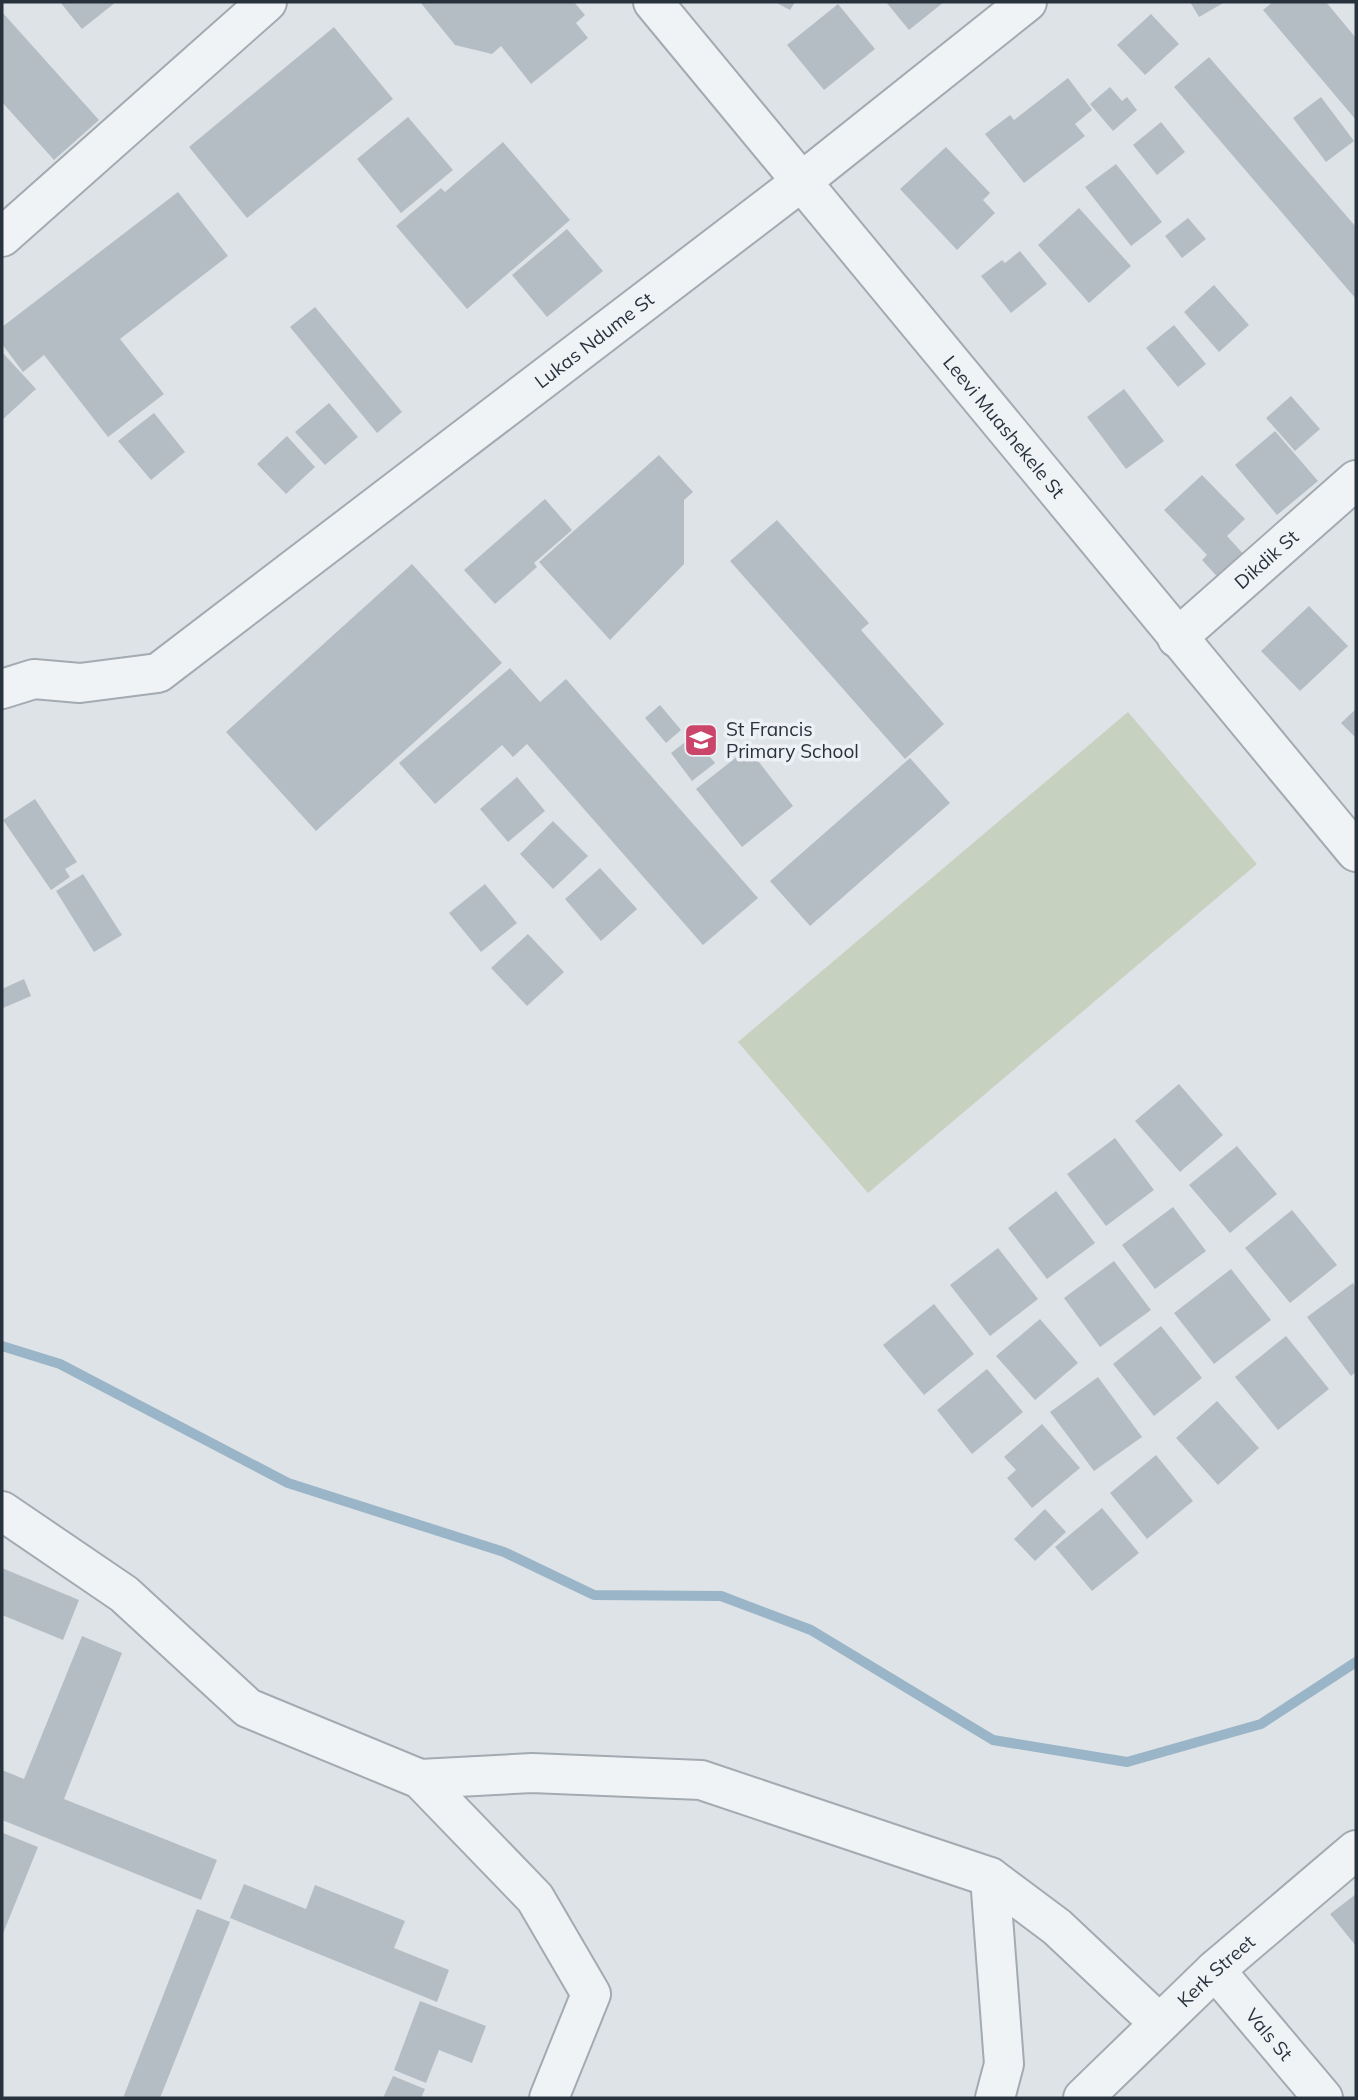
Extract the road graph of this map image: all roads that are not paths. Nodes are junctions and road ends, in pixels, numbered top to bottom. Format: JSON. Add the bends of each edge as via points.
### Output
{"nodes":[{"id":1,"x":267,"y":2,"type":"edge"},
{"id":2,"x":653,"y":2,"type":"edge"},
{"id":3,"x":1027,"y":2,"type":"edge"},
{"id":4,"x":801,"y":182,"type":"junction"},
{"id":5,"x":2,"y":237,"type":"edge"},
{"id":6,"x":1356,"y":480,"type":"edge"},
{"id":7,"x":1178,"y":638,"type":"junction"},
{"id":8,"x":2,"y":689,"type":"edge"},
{"id":9,"x":1356,"y":852,"type":"edge"},
{"id":10,"x":2,"y":1511,"type":"edge"},
{"id":11,"x":420,"y":1779,"type":"junction"},
{"id":12,"x":1356,"y":1850,"type":"edge"},
{"id":13,"x":990,"y":1877,"type":"junction"},
{"id":14,"x":1215,"y":1970,"type":"junction"},
{"id":15,"x":1159,"y":2023,"type":"junction"},
{"id":16,"x":549,"y":2098,"type":"edge"},
{"id":17,"x":995,"y":2098,"type":"edge"},
{"id":18,"x":1083,"y":2098,"type":"edge"},
{"id":19,"x":1323,"y":2098,"type":"edge"}],
"edges":[{"from":1,"to":5,"type":"street"},
{"from":2,"to":4,"type":"street","name":"Leevi Muashekele St"},
{"from":3,"to":4,"type":"street","name":"Lukas Ndume St"},
{"from":4,"to":7,"type":"street","name":"Leevi Muashekele St"},
{"from":4,"to":8,"type":"street","name":"Lukas Ndume St","via":[[158,673],[80,683],[34,679]]},
{"from":6,"to":7,"type":"street","name":"Dikdik St"},
{"from":7,"to":9,"type":"street","name":"Leevi Muashekele St"},
{"from":10,"to":11,"type":"street","via":[[124,1594],[248,1708]]},
{"from":11,"to":13,"type":"street","via":[[532,1773],[701,1780]]},
{"from":11,"to":16,"type":"street","via":[[535,1898],[591,1994]]},
{"from":12,"to":14,"type":"street","name":"Kerk Street"},
{"from":13,"to":15,"type":"street","via":[[1057,1927]]},
{"from":13,"to":17,"type":"street","via":[[1004,2064]]},
{"from":14,"to":15,"type":"street","name":"Kerk Street"},
{"from":14,"to":19,"type":"street","name":"Vals St"},
{"from":15,"to":18,"type":"street","name":"Kerk Street"}]}
